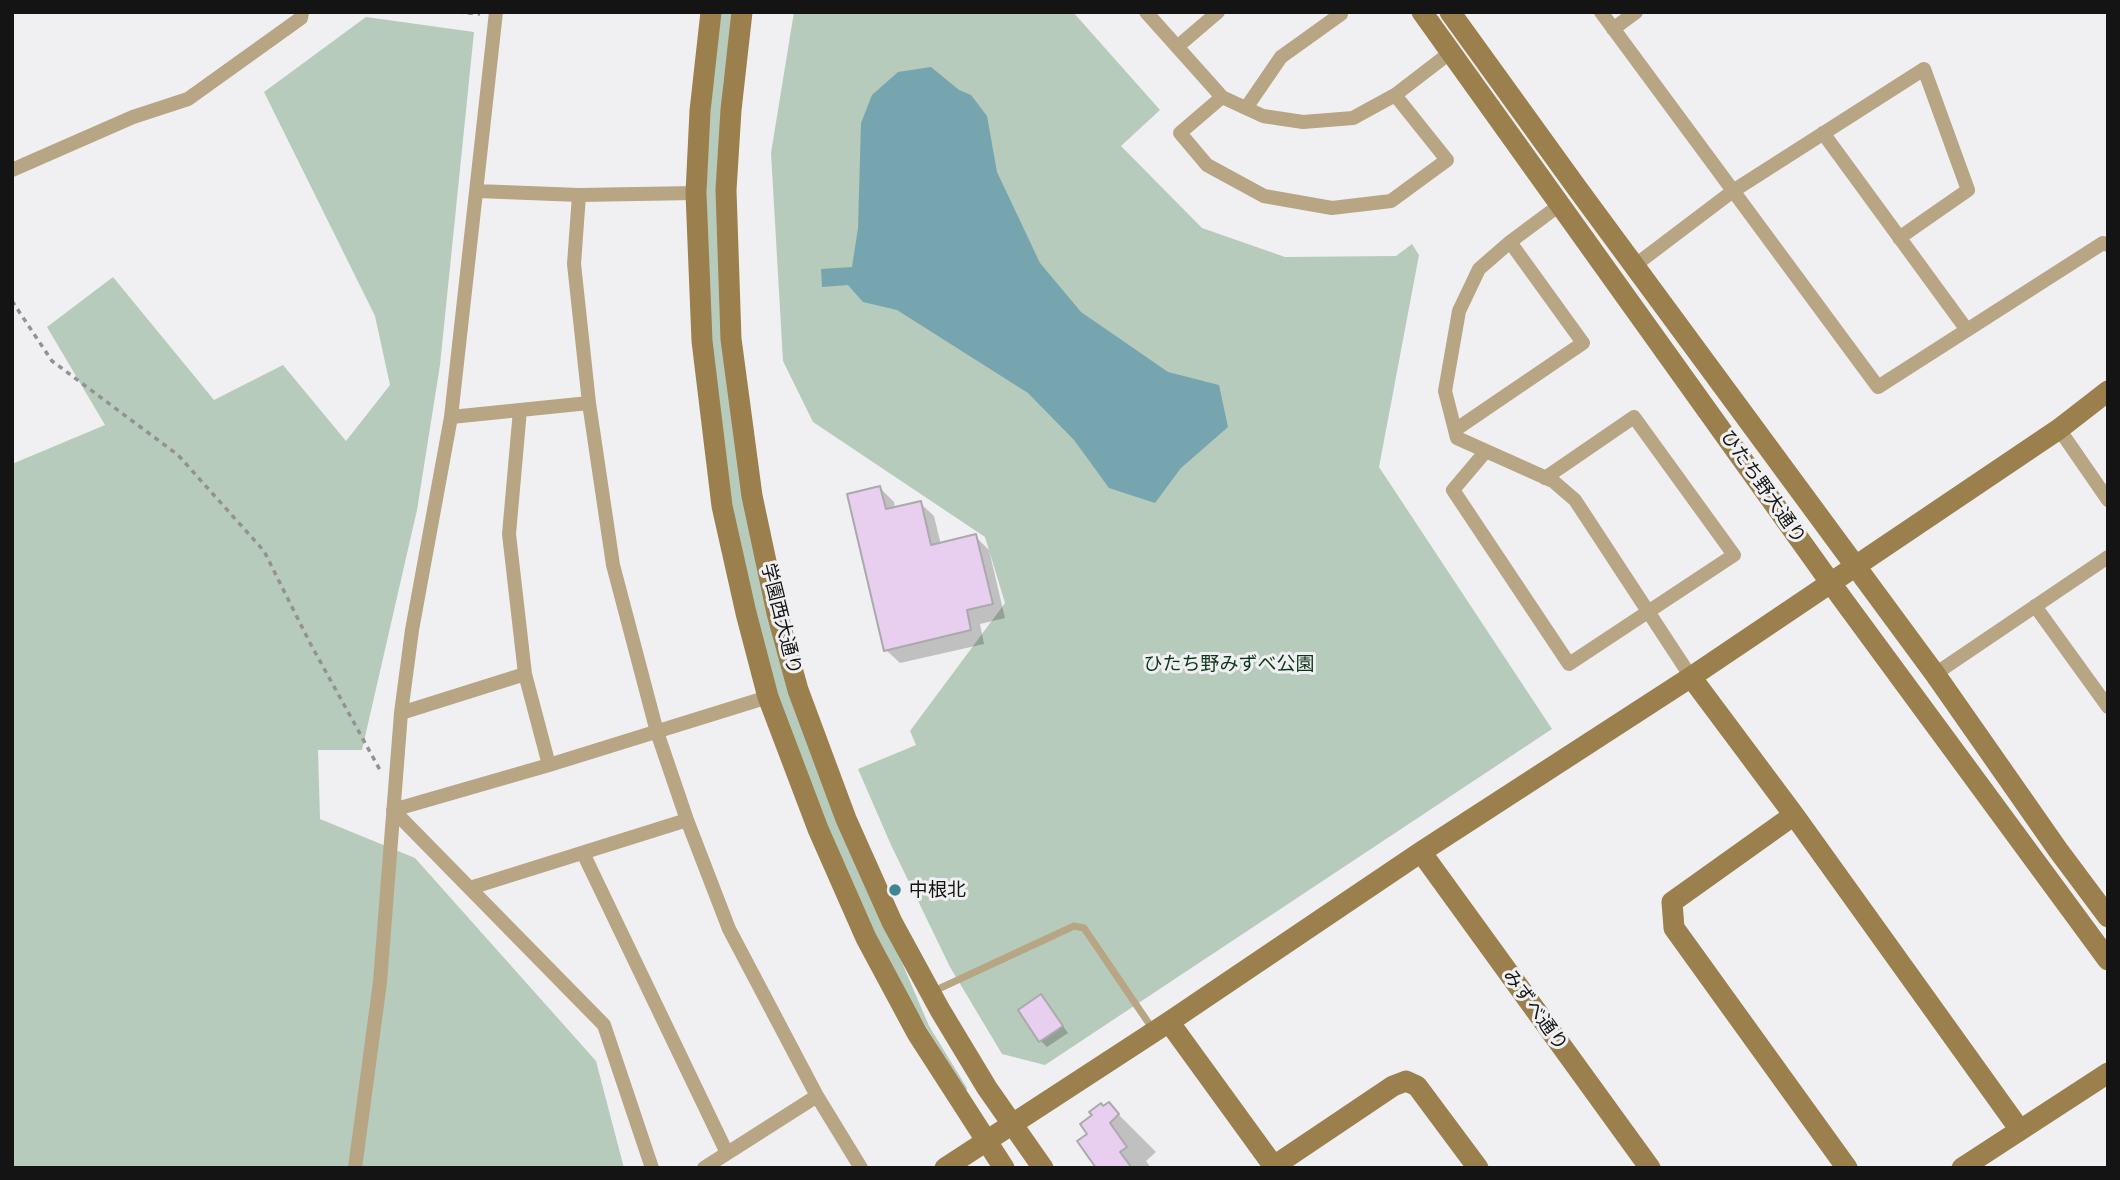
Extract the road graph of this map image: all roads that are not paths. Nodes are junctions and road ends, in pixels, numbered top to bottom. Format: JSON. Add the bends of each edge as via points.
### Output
{"nodes":[{"id":1,"x":302,"y":12,"type":"edge"},
{"id":2,"x":711,"y":12,"type":"edge"},
{"id":3,"x":742,"y":12,"type":"edge"},
{"id":4,"x":1146,"y":12,"type":"edge"},
{"id":5,"x":1218,"y":12,"type":"edge"},
{"id":6,"x":1339,"y":12,"type":"edge"},
{"id":7,"x":1422,"y":12,"type":"edge"},
{"id":8,"x":1450,"y":12,"type":"edge"},
{"id":9,"x":1601,"y":12,"type":"edge"},
{"id":10,"x":1636,"y":12,"type":"edge"},
{"id":11,"x":495,"y":14,"type":"edge"},
{"id":12,"x":1613,"y":29,"type":"junction"},
{"id":13,"x":1177,"y":47,"type":"junction"},
{"id":14,"x":1451,"y":51,"type":"junction"},
{"id":15,"x":1395,"y":95,"type":"junction"},
{"id":16,"x":1223,"y":97,"type":"junction"},
{"id":17,"x":1246,"y":108,"type":"junction"},
{"id":18,"x":1823,"y":133,"type":"junction"},
{"id":19,"x":12,"y":170,"type":"edge"},
{"id":20,"x":477,"y":191,"type":"junction"},
{"id":21,"x":1733,"y":191,"type":"junction"},
{"id":22,"x":696,"y":193,"type":"junction"},
{"id":23,"x":579,"y":195,"type":"junction"},
{"id":24,"x":1561,"y":204,"type":"junction"},
{"id":25,"x":1899,"y":238,"type":"junction"},
{"id":26,"x":1510,"y":242,"type":"junction"},
{"id":27,"x":2108,"y":245,"type":"edge"},
{"id":28,"x":1634,"y":266,"type":"junction"},
{"id":29,"x":1967,"y":330,"type":"junction"},
{"id":30,"x":2108,"y":391,"type":"edge"},
{"id":31,"x":589,"y":403,"type":"junction"},
{"id":32,"x":520,"y":410,"type":"junction"},
{"id":33,"x":452,"y":417,"type":"junction"},
{"id":34,"x":2059,"y":429,"type":"junction"},
{"id":35,"x":1455,"y":430,"type":"junction"},
{"id":36,"x":1486,"y":451,"type":"junction"},
{"id":37,"x":1545,"y":478,"type":"junction"},
{"id":38,"x":2108,"y":500,"type":"edge"},
{"id":39,"x":2108,"y":557,"type":"edge"},
{"id":40,"x":1856,"y":565,"type":"junction"},
{"id":41,"x":1830,"y":582,"type":"junction"},
{"id":42,"x":2035,"y":606,"type":"junction"},
{"id":43,"x":1648,"y":612,"type":"junction"},
{"id":44,"x":524,"y":674,"type":"junction"},
{"id":45,"x":1935,"y":674,"type":"junction"},
{"id":46,"x":1691,"y":677,"type":"junction"},
{"id":47,"x":768,"y":697,"type":"junction"},
{"id":48,"x":2108,"y":707,"type":"edge"},
{"id":49,"x":401,"y":713,"type":"junction"},
{"id":50,"x":657,"y":732,"type":"junction"},
{"id":51,"x":549,"y":765,"type":"junction"},
{"id":52,"x":394,"y":803,"type":"junction"},
{"id":53,"x":1794,"y":815,"type":"junction"},
{"id":54,"x":687,"y":820,"type":"junction"},
{"id":55,"x":1421,"y":852,"type":"junction"},
{"id":56,"x":583,"y":853,"type":"junction"},
{"id":57,"x":470,"y":888,"type":"junction"},
{"id":58,"x":2108,"y":917,"type":"edge"},
{"id":59,"x":2108,"y":960,"type":"edge"},
{"id":60,"x":930,"y":993,"type":"junction"},
{"id":61,"x":1162,"y":1027,"type":"junction"},
{"id":62,"x":2108,"y":1073,"type":"edge"},
{"id":63,"x":817,"y":1096,"type":"junction"},
{"id":64,"x":1012,"y":1125,"type":"junction"},
{"id":65,"x":2020,"y":1130,"type":"junction"},
{"id":66,"x":987,"y":1141,"type":"junction"},
{"id":67,"x":727,"y":1153,"type":"junction"},
{"id":68,"x":1275,"y":1167,"type":"edge"},
{"id":69,"x":355,"y":1168,"type":"edge"},
{"id":70,"x":652,"y":1168,"type":"edge"},
{"id":71,"x":704,"y":1168,"type":"edge"},
{"id":72,"x":861,"y":1168,"type":"edge"},
{"id":73,"x":945,"y":1168,"type":"edge"},
{"id":74,"x":1004,"y":1168,"type":"edge"},
{"id":75,"x":1043,"y":1168,"type":"edge"},
{"id":76,"x":1478,"y":1168,"type":"edge"},
{"id":77,"x":1650,"y":1168,"type":"edge"},
{"id":78,"x":1847,"y":1168,"type":"edge"},
{"id":79,"x":1962,"y":1168,"type":"edge"}],
"edges":[{"from":1,"to":19,"type":"street","via":[[301,18],[188,99],[133,117]]},
{"from":2,"to":22,"type":"street","name":"学園西大通り"},
{"from":3,"to":60,"type":"street","name":"学園西大通り","via":[[726,190],[731,338],[752,496],[798,690],[846,819]]},
{"from":4,"to":13,"type":"street"},
{"from":5,"to":13,"type":"street"},
{"from":6,"to":17,"type":"street","via":[[1341,15],[1281,57]]},
{"from":7,"to":14,"type":"street","name":"ひたち野大通り"},
{"from":8,"to":28,"type":"street","name":"ひたち野大通り"},
{"from":9,"to":12,"type":"street"},
{"from":10,"to":12,"type":"street"},
{"from":11,"to":20,"type":"street"},
{"from":12,"to":21,"type":"street"},
{"from":13,"to":16,"type":"street"},
{"from":14,"to":15,"type":"street"},
{"from":14,"to":24,"type":"street","name":"ひたち野大通り"},
{"from":15,"to":16,"type":"street","via":[[1447,160],[1391,201],[1332,208],[1264,196],[1207,164],[1180,133]]},
{"from":15,"to":17,"type":"street","via":[[1353,118],[1303,122]]},
{"from":16,"to":17,"type":"street"},
{"from":18,"to":21,"type":"street"},
{"from":18,"to":25,"type":"street"},
{"from":18,"to":25,"type":"street","via":[[1924,69],[1968,190]]},
{"from":20,"to":23,"type":"street"},
{"from":20,"to":33,"type":"street"},
{"from":21,"to":28,"type":"street"},
{"from":21,"to":29,"type":"street","via":[[1878,387]]},
{"from":22,"to":23,"type":"street"},
{"from":22,"to":47,"type":"street","name":"学園西大通り","via":[[702,341],[722,506]]},
{"from":23,"to":31,"type":"street","via":[[574,264]]},
{"from":24,"to":26,"type":"street"},
{"from":24,"to":41,"type":"street","name":"ひたち野大通り"},
{"from":25,"to":29,"type":"street"},
{"from":26,"to":35,"type":"street","via":[[1479,269],[1459,312],[1445,391]]},
{"from":26,"to":35,"type":"street","via":[[1583,343]]},
{"from":27,"to":29,"type":"street","via":[[2104,243]]},
{"from":28,"to":40,"type":"street","name":"ひたち野大通り"},
{"from":30,"to":34,"type":"street"},
{"from":31,"to":32,"type":"street"},
{"from":31,"to":50,"type":"street","via":[[613,565]]},
{"from":32,"to":33,"type":"street"},
{"from":32,"to":44,"type":"street","via":[[509,534]]},
{"from":33,"to":49,"type":"street"},
{"from":34,"to":38,"type":"street"},
{"from":34,"to":40,"type":"street"},
{"from":35,"to":36,"type":"street","via":[[1457,438]]},
{"from":36,"to":37,"type":"street"},
{"from":36,"to":43,"type":"street","via":[[1453,490],[1569,663]]},
{"from":37,"to":43,"type":"street","via":[[1575,500]]},
{"from":37,"to":43,"type":"street","via":[[1634,417],[1734,555]]},
{"from":39,"to":42,"type":"street"},
{"from":40,"to":41,"type":"street"},
{"from":40,"to":45,"type":"street","name":"ひたち野大通り"},
{"from":41,"to":46,"type":"street"},
{"from":41,"to":59,"type":"street","name":"ひたち野大通り"},
{"from":42,"to":45,"type":"street"},
{"from":42,"to":48,"type":"street"},
{"from":43,"to":46,"type":"street"},
{"from":44,"to":49,"type":"street"},
{"from":44,"to":51,"type":"street"},
{"from":45,"to":58,"type":"street","name":"ひたち野大通り"},
{"from":46,"to":53,"type":"street"},
{"from":46,"to":55,"type":"street"},
{"from":47,"to":50,"type":"street"},
{"from":47,"to":66,"type":"street","name":"学園西大通り","via":[[866,938],[917,1033]]},
{"from":49,"to":52,"type":"street"},
{"from":50,"to":51,"type":"street"},
{"from":50,"to":54,"type":"street"},
{"from":51,"to":52,"type":"street"},
{"from":52,"to":57,"type":"street"},
{"from":52,"to":69,"type":"street","via":[[380,982]]},
{"from":53,"to":65,"type":"street"},
{"from":53,"to":78,"type":"street","via":[[1672,902],[1674,928]]},
{"from":54,"to":56,"type":"street"},
{"from":54,"to":63,"type":"street","via":[[729,929]]},
{"from":55,"to":61,"type":"street"},
{"from":55,"to":77,"type":"street","name":"みずべ通り"},
{"from":56,"to":57,"type":"street"},
{"from":56,"to":67,"type":"street"},
{"from":57,"to":70,"type":"street","via":[[604,1025]]},
{"from":60,"to":61,"type":"lane","via":[[1074,926],[1084,928]]},
{"from":60,"to":64,"type":"street","name":"学園西大通り"},
{"from":61,"to":64,"type":"street"},
{"from":61,"to":68,"type":"street"},
{"from":62,"to":65,"type":"street"},
{"from":63,"to":67,"type":"street"},
{"from":63,"to":72,"type":"street"},
{"from":64,"to":66,"type":"street"},
{"from":64,"to":75,"type":"street","name":"学園西大通り"},
{"from":65,"to":79,"type":"street"},
{"from":66,"to":73,"type":"street"},
{"from":66,"to":74,"type":"street","name":"学園西大通り"},
{"from":67,"to":71,"type":"street"},
{"from":68,"to":76,"type":"street","via":[[1393,1086],[1406,1082],[1417,1086]]}]}
